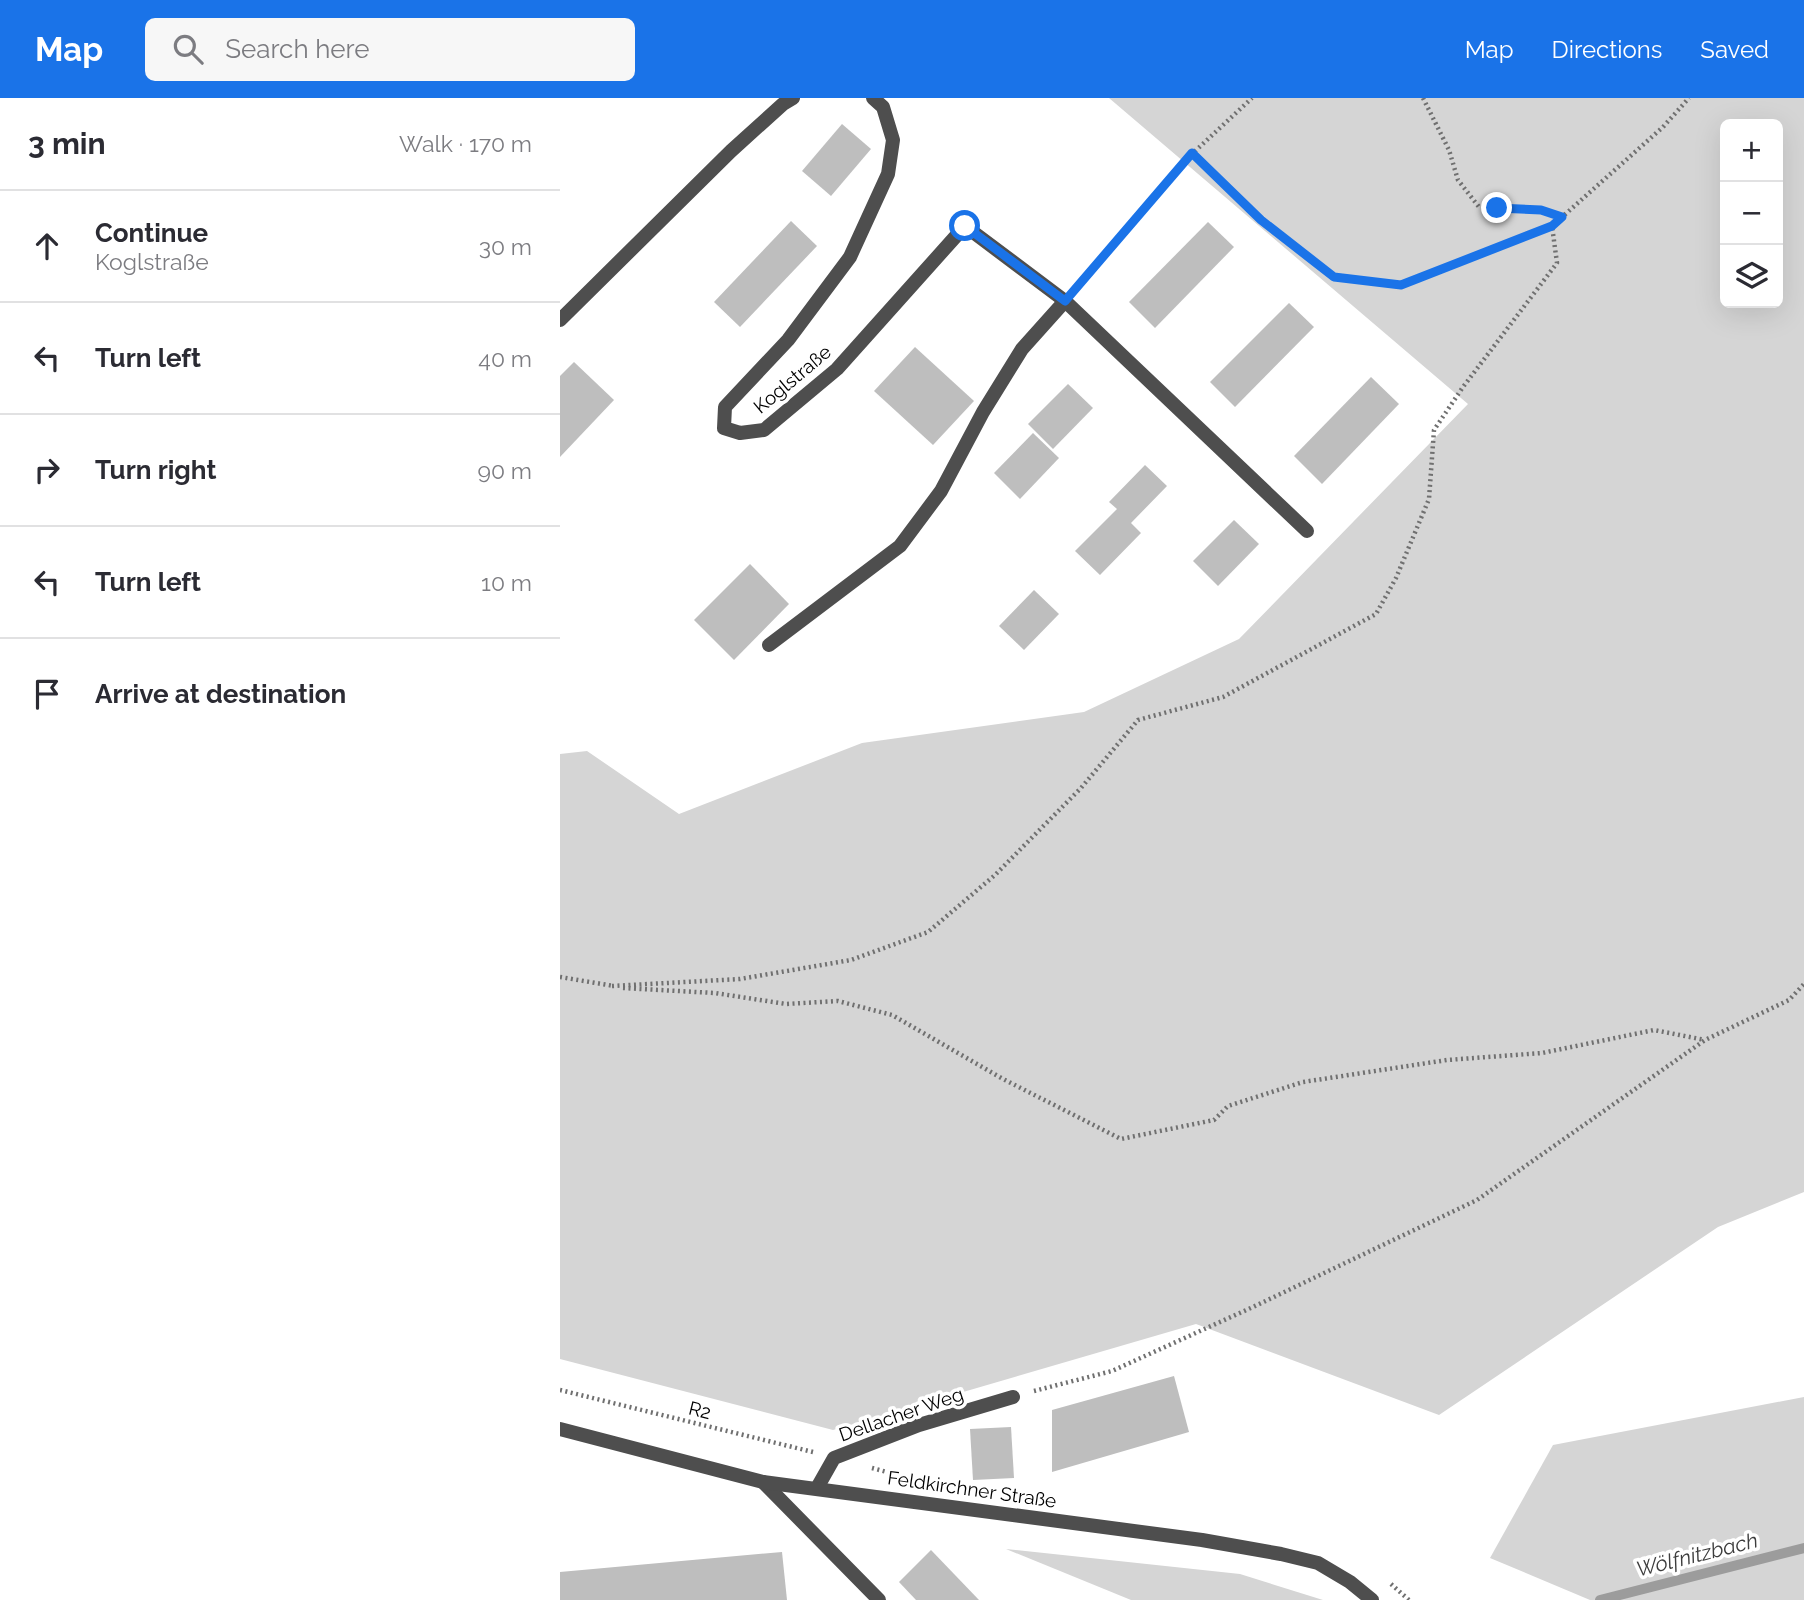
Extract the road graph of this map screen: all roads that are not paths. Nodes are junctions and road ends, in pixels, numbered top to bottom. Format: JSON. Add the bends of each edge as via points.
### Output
{"nodes":[{"id":1,"x":793,"y":98,"type":"edge"},
{"id":2,"x":873,"y":98,"type":"edge"},
{"id":3,"x":1065,"y":301,"type":"junction"},
{"id":4,"x":560,"y":320,"type":"edge"},
{"id":5,"x":1307,"y":531,"type":"dead end"},
{"id":6,"x":769,"y":645,"type":"dead end"},
{"id":7,"x":1013,"y":1397,"type":"road end"},
{"id":8,"x":560,"y":1429,"type":"edge"},
{"id":9,"x":763,"y":1482,"type":"junction"},
{"id":10,"x":817,"y":1488,"type":"junction"},
{"id":11,"x":879,"y":1600,"type":"edge"},
{"id":12,"x":1372,"y":1600,"type":"edge"}],
"edges":[{"from":1,"to":4,"type":"street","via":[[731,151]]},
{"from":2,"to":3,"type":"street","name":"Koglstraße","via":[[883,107],[893,140],[888,174],[850,257],[788,340],[725,407],[723,428],[740,433],[764,430],[838,369],[965,226]]},
{"from":3,"to":5,"type":"street","name":"Koglstraße"},
{"from":3,"to":6,"type":"street","via":[[1022,349],[941,491],[901,546]]},
{"from":7,"to":10,"type":"street","name":"Dellacher Weg","via":[[919,1425],[834,1458]]},
{"from":8,"to":9,"type":"street","name":"Feldkirchner Straße"},
{"from":9,"to":10,"type":"street","name":"Feldkirchner Straße"},
{"from":9,"to":11,"type":"street"},
{"from":10,"to":12,"type":"street","name":"Feldkirchner Straße","via":[[1281,1554],[1318,1563]]}]}
